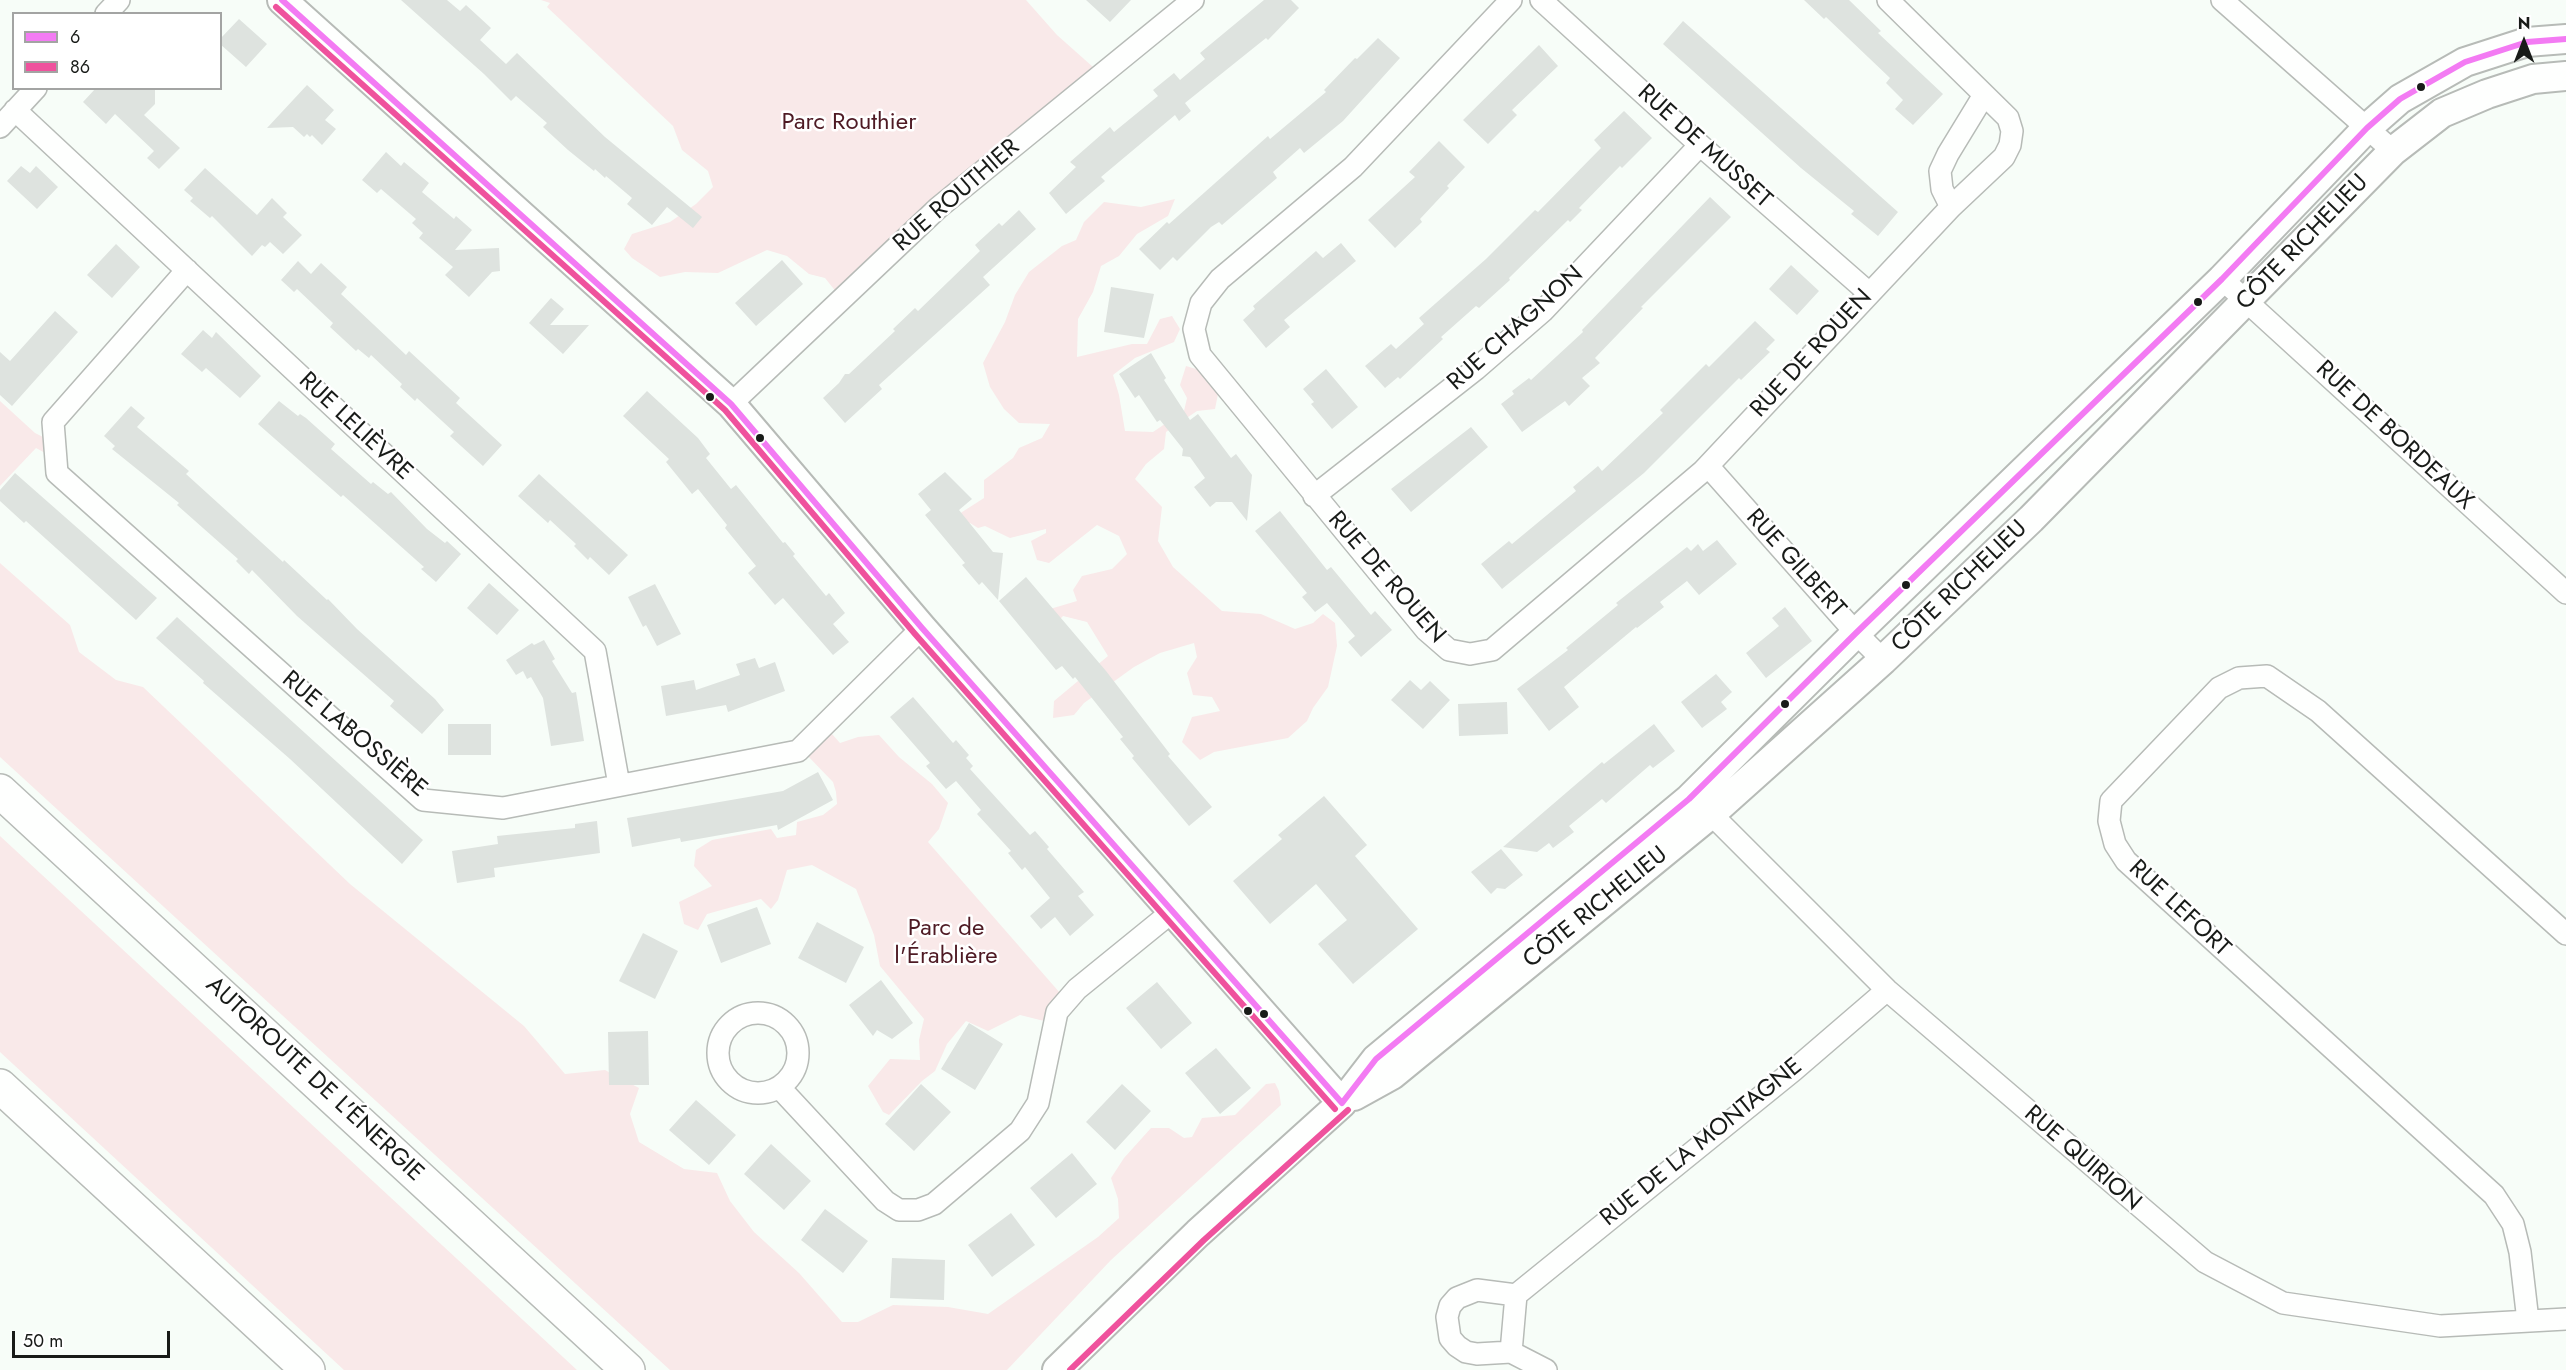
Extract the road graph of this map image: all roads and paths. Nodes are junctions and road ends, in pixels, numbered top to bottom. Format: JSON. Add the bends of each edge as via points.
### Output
{"nodes":[{"id":1,"x":119,"y":0,"type":"edge"},
{"id":2,"x":282,"y":0,"type":"edge"},
{"id":3,"x":1511,"y":0,"type":"edge"},
{"id":4,"x":1541,"y":0,"type":"edge"},
{"id":5,"x":1888,"y":0,"type":"edge"},
{"id":6,"x":2222,"y":0,"type":"edge"},
{"id":7,"x":1185,"y":2,"type":"edge"},
{"id":8,"x":108,"y":12,"type":"edge"},
{"id":9,"x":2566,"y":39,"type":"edge"},
{"id":10,"x":2566,"y":76,"type":"edge"},
{"id":11,"x":34,"y":90,"type":"edge"},
{"id":12,"x":1984,"y":95,"type":"junction"},
{"id":13,"x":15,"y":110,"type":"junction"},
{"id":14,"x":0,"y":127,"type":"edge"},
{"id":15,"x":2367,"y":128,"type":"junction"},
{"id":16,"x":1701,"y":145,"type":"junction"},
{"id":17,"x":2393,"y":151,"type":"junction"},
{"id":18,"x":1951,"y":207,"type":"junction"},
{"id":19,"x":187,"y":270,"type":"junction"},
{"id":20,"x":2222,"y":279,"type":"junction"},
{"id":21,"x":1869,"y":293,"type":"junction"},
{"id":22,"x":2247,"y":301,"type":"junction"},
{"id":23,"x":731,"y":404,"type":"junction"},
{"id":24,"x":1707,"y":466,"type":"junction"},
{"id":25,"x":1314,"y":495,"type":"junction"},
{"id":26,"x":2566,"y":593,"type":"edge"},
{"id":27,"x":922,"y":628,"type":"junction"},
{"id":28,"x":1856,"y":633,"type":"junction"},
{"id":29,"x":1883,"y":660,"type":"junction"},
{"id":30,"x":619,"y":785,"type":"junction"},
{"id":31,"x":0,"y":791,"type":"edge"},
{"id":32,"x":1700,"y":806,"type":"junction"},
{"id":33,"x":1173,"y":912,"type":"junction"},
{"id":34,"x":2566,"y":934,"type":"edge"},
{"id":35,"x":1887,"y":990,"type":"junction"},
{"id":36,"x":0,"y":1086,"type":"edge"},
{"id":37,"x":778,"y":1088,"type":"dead end"},
{"id":38,"x":1342,"y":1102,"type":"junction"},
{"id":39,"x":1516,"y":1295,"type":"junction"},
{"id":40,"x":2566,"y":1319,"type":"edge"},
{"id":41,"x":2528,"y":1321,"type":"junction"},
{"id":42,"x":1511,"y":1352,"type":"junction"},
{"id":43,"x":308,"y":1370,"type":"edge"},
{"id":44,"x":628,"y":1370,"type":"edge"},
{"id":45,"x":1057,"y":1370,"type":"edge"},
{"id":46,"x":1546,"y":1370,"type":"edge"}],
"edges":[{"from":1,"to":8,"type":"street"},
{"from":2,"to":23,"type":"street"},
{"from":3,"to":25,"type":"street","name":"RUE DE ROUEN","via":[[1353,167],[1220,279],[1201,303],[1194,329],[1200,355]]},
{"from":4,"to":16,"type":"street","name":"RUE DE MUSSET"},
{"from":5,"to":12,"type":"street","name":"RUE DE ROUEN"},
{"from":6,"to":15,"type":"street"},
{"from":7,"to":23,"type":"street","name":"RUE ROUTHIER","via":[[938,208]]},
{"from":9,"to":15,"type":"street","name":"CÔTE RICHELIEU","via":[[2527,42],[2465,62],[2400,99]]},
{"from":10,"to":17,"type":"street","name":"CÔTE RICHELIEU","via":[[2533,79],[2460,106],[2442,114]]},
{"from":11,"to":13,"type":"street"},
{"from":12,"to":18,"type":"street","via":[[1940,171],[1942,189]]},
{"from":12,"to":18,"type":"street","name":"RUE DE ROUEN","via":[[2008,118],[2012,131],[2010,145],[2004,157]]},
{"from":13,"to":14,"type":"street"},
{"from":13,"to":19,"type":"street","name":"RUE LELIÈVRE"},
{"from":15,"to":17,"type":"street"},
{"from":15,"to":20,"type":"street","name":"CÔTE RICHELIEU"},
{"from":16,"to":21,"type":"street","name":"RUE DE MUSSET"},
{"from":16,"to":25,"type":"street","name":"RUE CHAGNON","via":[[1543,312]]},
{"from":17,"to":22,"type":"street","name":"CÔTE RICHELIEU"},
{"from":18,"to":21,"type":"street","name":"RUE DE ROUEN"},
{"from":19,"to":30,"type":"street","name":"RUE LELIÈVRE","via":[[595,651]]},
{"from":19,"to":30,"type":"street","name":"RUE LABOSSIÈRE","via":[[53,422],[57,474],[423,800],[504,808]]},
{"from":20,"to":22,"type":"street","name":"RUE DE BORDEAUX"},
{"from":20,"to":28,"type":"street","name":"CÔTE RICHELIEU"},
{"from":21,"to":24,"type":"street","name":"RUE DE ROUEN"},
{"from":22,"to":26,"type":"street","name":"RUE DE BORDEAUX"},
{"from":22,"to":29,"type":"street","name":"CÔTE RICHELIEU","via":[[2031,519]]},
{"from":23,"to":27,"type":"street"},
{"from":24,"to":25,"type":"street","name":"RUE DE ROUEN","via":[[1492,650],[1470,654],[1449,650],[1426,630]]},
{"from":24,"to":28,"type":"street","name":"RUE GILBERT"},
{"from":27,"to":30,"type":"street","name":"RUE LABOSSIÈRE","via":[[798,751]]},
{"from":27,"to":33,"type":"street"},
{"from":28,"to":29,"type":"street","name":"RUE GILBERT"},
{"from":28,"to":32,"type":"street","name":"CÔTE RICHELIEU"},
{"from":29,"to":32,"type":"street","name":"CÔTE RICHELIEU"},
{"from":31,"to":44,"type":"highway","name":"AUTOROUTE DE L'ÉNERGIE"},
{"from":32,"to":35,"type":"street","name":"RUE QUIRION"},
{"from":32,"to":38,"type":"street","name":"CÔTE RICHELIEU","via":[[1392,1075]]},
{"from":33,"to":37,"type":"street","via":[[1077,989],[1057,1012],[1038,1103],[1020,1131],[934,1204],[918,1210],[899,1210],[885,1201]]},
{"from":33,"to":38,"type":"street"},
{"from":34,"to":41,"type":"street","name":"RUE LEFORT","via":[[2318,711],[2266,676],[2239,678],[2219,688],[2111,801],[2109,821],[2115,844],[2126,861],[2494,1195],[2513,1224]]},
{"from":35,"to":39,"type":"street","name":"RUE DE LA MONTAGNE"},
{"from":35,"to":41,"type":"street","name":"RUE QUIRION","via":[[2205,1262],[2283,1303],[2440,1326]]},
{"from":36,"to":43,"type":"highway"},
{"from":38,"to":45,"type":"street","name":"CÔTE RICHELIEU","via":[[1198,1233]]},
{"from":39,"to":42,"type":"street"},
{"from":39,"to":42,"type":"street","via":[[1490,1290],[1466,1292],[1450,1306],[1447,1317],[1450,1338],[1466,1352]]},
{"from":40,"to":41,"type":"street","name":"RUE QUIRION"},
{"from":42,"to":46,"type":"street"}]}
